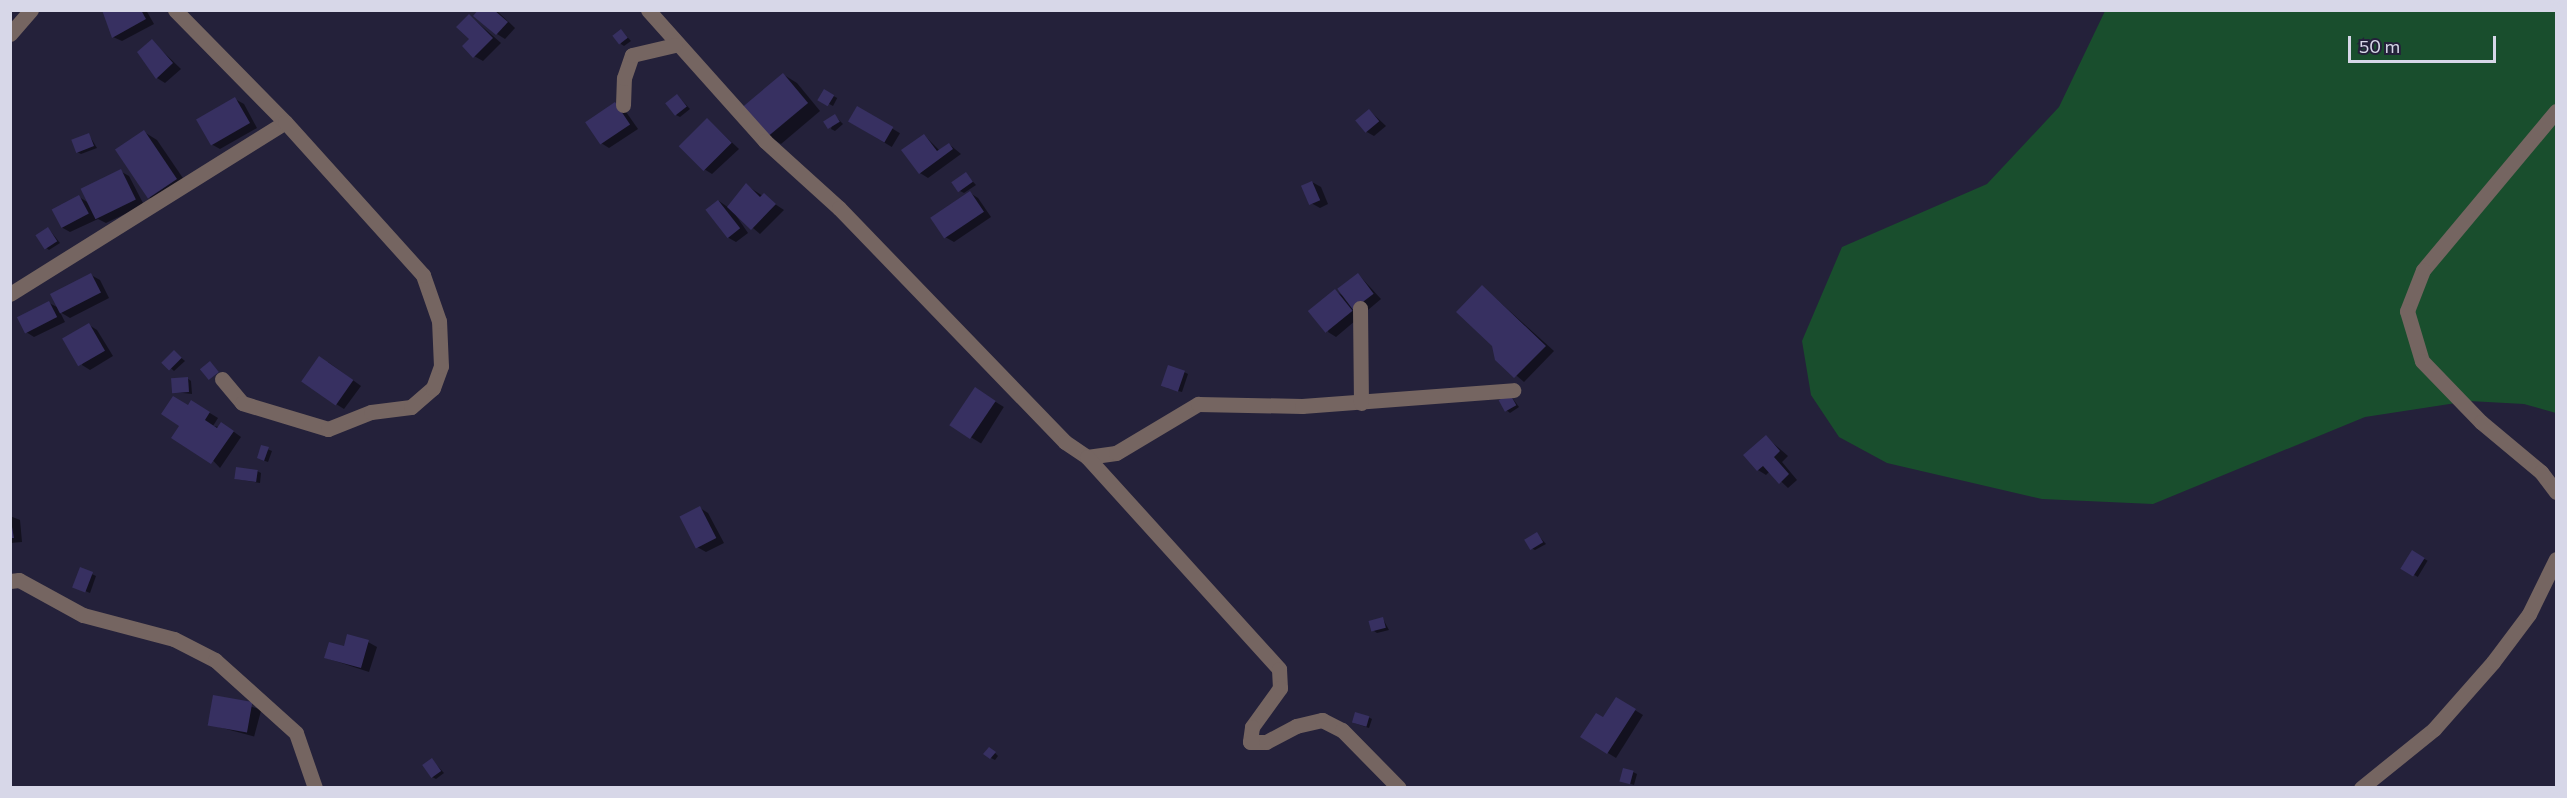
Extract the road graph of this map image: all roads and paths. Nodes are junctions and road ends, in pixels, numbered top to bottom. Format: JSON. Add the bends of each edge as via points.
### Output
{"nodes":[{"id":1,"x":31,"y":10,"type":"edge"},
{"id":2,"x":175,"y":10,"type":"edge"},
{"id":3,"x":648,"y":10,"type":"edge"},
{"id":4,"x":10,"y":34,"type":"edge"},
{"id":5,"x":675,"y":45,"type":"junction"},
{"id":6,"x":623,"y":105,"type":"dead end"},
{"id":7,"x":2556,"y":111,"type":"edge"},
{"id":8,"x":285,"y":122,"type":"junction"},
{"id":9,"x":10,"y":294,"type":"edge"},
{"id":10,"x":1360,"y":308,"type":"dead end"},
{"id":11,"x":222,"y":379,"type":"dead end"},
{"id":12,"x":1513,"y":390,"type":"dead end"},
{"id":13,"x":1360,"y":404,"type":"junction"},
{"id":14,"x":1087,"y":457,"type":"junction"},
{"id":15,"x":2556,"y":492,"type":"edge"},
{"id":16,"x":2556,"y":559,"type":"edge"},
{"id":17,"x":10,"y":581,"type":"edge"},
{"id":18,"x":315,"y":788,"type":"edge"},
{"id":19,"x":1399,"y":788,"type":"edge"},
{"id":20,"x":2361,"y":788,"type":"edge"}],
"edges":[{"from":1,"to":4,"type":"street"},
{"from":2,"to":8,"type":"street"},
{"from":3,"to":5,"type":"street"},
{"from":5,"to":6,"type":"street","via":[[632,55],[624,78]]},
{"from":5,"to":14,"type":"street","via":[[765,141],[839,208],[1065,442]]},
{"from":7,"to":15,"type":"street","via":[[2423,270],[2407,311],[2422,361],[2481,422],[2541,472]]},
{"from":8,"to":9,"type":"street"},
{"from":8,"to":11,"type":"street","via":[[423,275],[439,321],[441,366],[433,388],[411,407],[371,412],[328,429],[242,403]]},
{"from":10,"to":13,"type":"street"},
{"from":12,"to":13,"type":"street"},
{"from":13,"to":14,"type":"street","via":[[1198,404],[1116,453]]},
{"from":14,"to":19,"type":"street","via":[[1278,669],[1280,688],[1252,726],[1250,742],[1266,742],[1296,726],[1322,720],[1342,730]]},
{"from":16,"to":20,"type":"street","via":[[2529,614],[2493,662],[2434,729]]},
{"from":17,"to":18,"type":"street","via":[[19,580],[83,615],[174,639],[214,660],[296,733]]}]}
